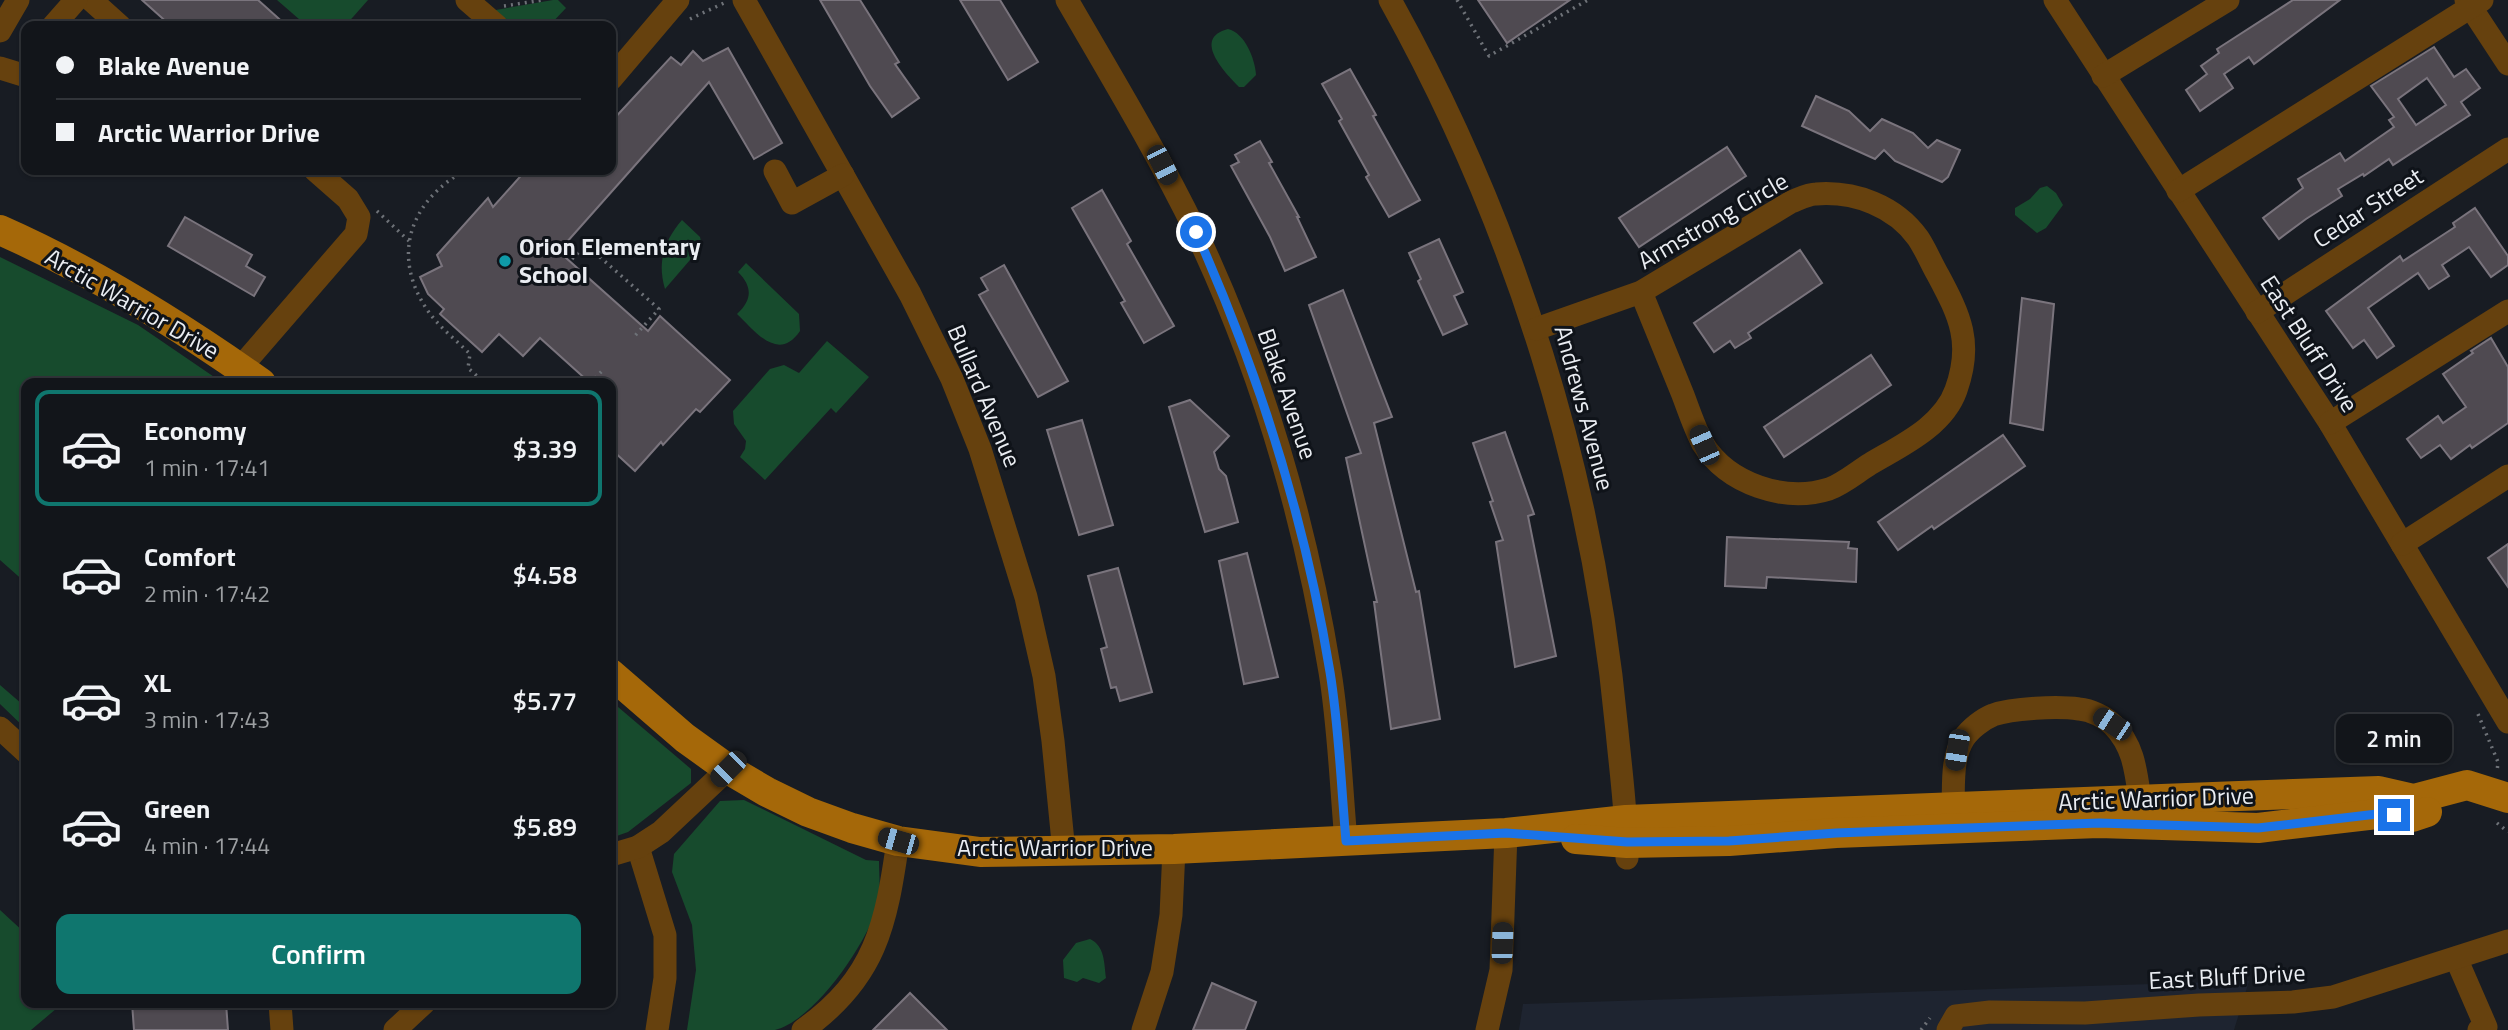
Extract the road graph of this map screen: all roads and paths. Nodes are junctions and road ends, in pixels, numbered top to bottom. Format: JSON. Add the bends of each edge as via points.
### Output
{"nodes":[{"id":1,"x":18,"y":0,"type":"edge"},
{"id":2,"x":76,"y":0,"type":"edge"},
{"id":3,"x":91,"y":0,"type":"edge"},
{"id":4,"x":543,"y":0,"type":"edge"},
{"id":5,"x":678,"y":0,"type":"edge"},
{"id":6,"x":744,"y":0,"type":"edge"},
{"id":7,"x":1067,"y":0,"type":"edge"},
{"id":8,"x":1391,"y":0,"type":"edge"},
{"id":9,"x":1457,"y":0,"type":"edge"},
{"id":10,"x":1588,"y":0,"type":"edge"},
{"id":11,"x":2055,"y":0,"type":"edge"},
{"id":12,"x":2228,"y":0,"type":"edge"},
{"id":13,"x":2473,"y":2,"type":"edge"},
{"id":14,"x":483,"y":14,"type":"edge"},
{"id":15,"x":57,"y":21,"type":"edge"},
{"id":16,"x":114,"y":21,"type":"edge"},
{"id":17,"x":0,"y":31,"type":"edge"},
{"id":18,"x":2508,"y":64,"type":"edge"},
{"id":19,"x":0,"y":68,"type":"edge"},
{"id":20,"x":616,"y":73,"type":"edge"},
{"id":21,"x":21,"y":74,"type":"edge"},
{"id":22,"x":2103,"y":76,"type":"junction"},
{"id":23,"x":2508,"y":149,"type":"edge"},
{"id":24,"x":775,"y":171,"type":"dead end"},
{"id":25,"x":321,"y":175,"type":"edge"},
{"id":26,"x":457,"y":175,"type":"edge"},
{"id":27,"x":843,"y":175,"type":"junction"},
{"id":28,"x":2178,"y":191,"type":"junction"},
{"id":29,"x":0,"y":230,"type":"edge"},
{"id":30,"x":572,"y":259,"type":"dead end"},
{"id":31,"x":1641,"y":292,"type":"junction"},
{"id":32,"x":2508,"y":311,"type":"edge"},
{"id":33,"x":2258,"y":312,"type":"junction"},
{"id":34,"x":1536,"y":329,"type":"junction"},
{"id":35,"x":633,"y":338,"type":"dead end"},
{"id":36,"x":604,"y":369,"type":"dead end"},
{"id":37,"x":251,"y":376,"type":"edge"},
{"id":38,"x":479,"y":378,"type":"edge"},
{"id":39,"x":595,"y":378,"type":"edge"},
{"id":40,"x":2330,"y":424,"type":"junction"},
{"id":41,"x":2508,"y":476,"type":"edge"},
{"id":42,"x":2402,"y":544,"type":"junction"},
{"id":43,"x":616,"y":678,"type":"edge"},
{"id":44,"x":2473,"y":704,"type":"dead end"},
{"id":45,"x":2508,"y":722,"type":"edge"},
{"id":46,"x":0,"y":728,"type":"edge"},
{"id":47,"x":21,"y":747,"type":"edge"},
{"id":48,"x":728,"y":769,"type":"junction"},
{"id":49,"x":2140,"y":800,"type":"junction"},
{"id":50,"x":2502,"y":800,"type":"edge"},
{"id":51,"x":1954,"y":807,"type":"junction"},
{"id":52,"x":2508,"y":832,"type":"edge"},
{"id":53,"x":1506,"y":833,"type":"junction"},
{"id":54,"x":1626,"y":840,"type":"junction"},
{"id":55,"x":898,"y":841,"type":"junction"},
{"id":56,"x":1346,"y":841,"type":"junction"},
{"id":57,"x":638,"y":847,"type":"junction"},
{"id":58,"x":1174,"y":849,"type":"junction"},
{"id":59,"x":1064,"y":852,"type":"junction"},
{"id":60,"x":616,"y":854,"type":"edge"},
{"id":61,"x":2508,"y":941,"type":"edge"},
{"id":62,"x":2456,"y":958,"type":"junction"},
{"id":63,"x":280,"y":1008,"type":"edge"},
{"id":64,"x":419,"y":1008,"type":"edge"},
{"id":65,"x":1941,"y":1021,"type":"edge"},
{"id":66,"x":282,"y":1030,"type":"edge"},
{"id":67,"x":395,"y":1030,"type":"edge"},
{"id":68,"x":657,"y":1030,"type":"edge"},
{"id":69,"x":803,"y":1030,"type":"edge"},
{"id":70,"x":1143,"y":1030,"type":"edge"},
{"id":71,"x":1487,"y":1030,"type":"edge"},
{"id":72,"x":1921,"y":1030,"type":"edge"},
{"id":73,"x":2479,"y":1030,"type":"edge"}],
"edges":[{"from":1,"to":17,"type":"street"},
{"from":2,"to":15,"type":"street"},
{"from":3,"to":16,"type":"street"},
{"from":4,"to":14,"type":"path"},
{"from":5,"to":20,"type":"street"},
{"from":6,"to":27,"type":"street","name":"Bullard Avenue"},
{"from":7,"to":56,"type":"street","name":"Blake Avenue","via":[[1196,232],[1269,418],[1311,571],[1330,674]]},
{"from":8,"to":34,"type":"street","name":"Andrews Avenue","via":[[1466,150]]},
{"from":9,"to":10,"type":"path","via":[[1489,56]]},
{"from":11,"to":22,"type":"street","name":"East Bluff Drive"},
{"from":12,"to":22,"type":"street"},
{"from":13,"to":18,"type":"street"},
{"from":13,"to":28,"type":"street"},
{"from":19,"to":21,"type":"street"},
{"from":22,"to":28,"type":"street","name":"East Bluff Drive"},
{"from":23,"to":33,"type":"street","name":"Cedar Street"},
{"from":24,"to":27,"type":"street","via":[[792,203]]},
{"from":25,"to":37,"type":"street","via":[[348,199],[359,217],[356,234]]},
{"from":26,"to":38,"type":"path","via":[[442,184],[419,211],[412,227],[409,262],[429,312],[470,354],[468,368]]},
{"from":27,"to":59,"type":"street","name":"Bullard Avenue","via":[[952,379],[998,501],[1044,676]]},
{"from":28,"to":33,"type":"street","name":"East Bluff Drive"},
{"from":29,"to":37,"type":"main road","name":"Arctic Warrior Drive","via":[[141,304]]},
{"from":30,"to":35,"type":"path","via":[[583,248],[593,251],[659,309]]},
{"from":31,"to":31,"type":"street","name":"Armstrong Circle","via":[[1791,202],[1814,194],[1849,195],[1881,205],[1917,237],[1959,316],[1965,340],[1956,393],[1922,432],[1830,489],[1770,491],[1723,467],[1704,445]]},
{"from":31,"to":34,"type":"street","name":"Armstrong Circle"},
{"from":32,"to":40,"type":"street"},
{"from":33,"to":40,"type":"street","name":"East Bluff Drive"},
{"from":34,"to":54,"type":"street","name":"Andrews Avenue","via":[[1594,559],[1612,677]]},
{"from":36,"to":39,"type":"path"},
{"from":40,"to":42,"type":"street","name":"East Bluff Drive"},
{"from":41,"to":42,"type":"street"},
{"from":42,"to":45,"type":"street","name":"East Bluff Drive"},
{"from":43,"to":48,"type":"main road","name":"Arctic Warrior Drive"},
{"from":44,"to":50,"type":"path","via":[[2498,762]]},
{"from":46,"to":47,"type":"street"},
{"from":48,"to":55,"type":"main road","name":"Arctic Warrior Drive","via":[[808,812]]},
{"from":48,"to":57,"type":"street"},
{"from":49,"to":50,"type":"main road","name":"Arctic Warrior Drive","via":[[2379,791],[2414,799],[2467,785]]},
{"from":49,"to":51,"type":"main road","name":"Arctic Warrior Drive"},
{"from":49,"to":51,"type":"street","via":[[2129,746],[2112,724],[2081,709],[2011,710],[1991,716],[1965,737],[1957,750]]},
{"from":50,"to":52,"type":"path"},
{"from":50,"to":54,"type":"main road","name":"Arctic Warrior Drive","via":[[2462,803],[2412,817],[2377,814],[2258,828],[2099,823],[1729,841]]},
{"from":51,"to":54,"type":"main road","name":"Arctic Warrior Drive"},
{"from":53,"to":54,"type":"main road","name":"Arctic Warrior Drive"},
{"from":53,"to":56,"type":"main road","name":"Arctic Warrior Drive"},
{"from":53,"to":71,"type":"street","via":[[1501,970]]},
{"from":55,"to":59,"type":"main road","name":"Arctic Warrior Drive","via":[[980,852]]},
{"from":55,"to":69,"type":"street","via":[[884,920],[874,948],[841,998]]},
{"from":56,"to":58,"type":"main road","name":"Arctic Warrior Drive"},
{"from":57,"to":60,"type":"street"},
{"from":57,"to":68,"type":"street","via":[[665,935],[666,978]]},
{"from":58,"to":59,"type":"main road","name":"Arctic Warrior Drive"},
{"from":58,"to":70,"type":"street","via":[[1171,915],[1161,972]]},
{"from":61,"to":62,"type":"street","name":"East Bluff Drive"},
{"from":62,"to":65,"type":"street","name":"East Bluff Drive","via":[[2333,997],[2293,1002],[2085,1013],[1990,1012]]},
{"from":62,"to":73,"type":"street","via":[[2486,1027]]},
{"from":63,"to":66,"type":"street"},
{"from":64,"to":67,"type":"street"},
{"from":65,"to":72,"type":"path"}]}
